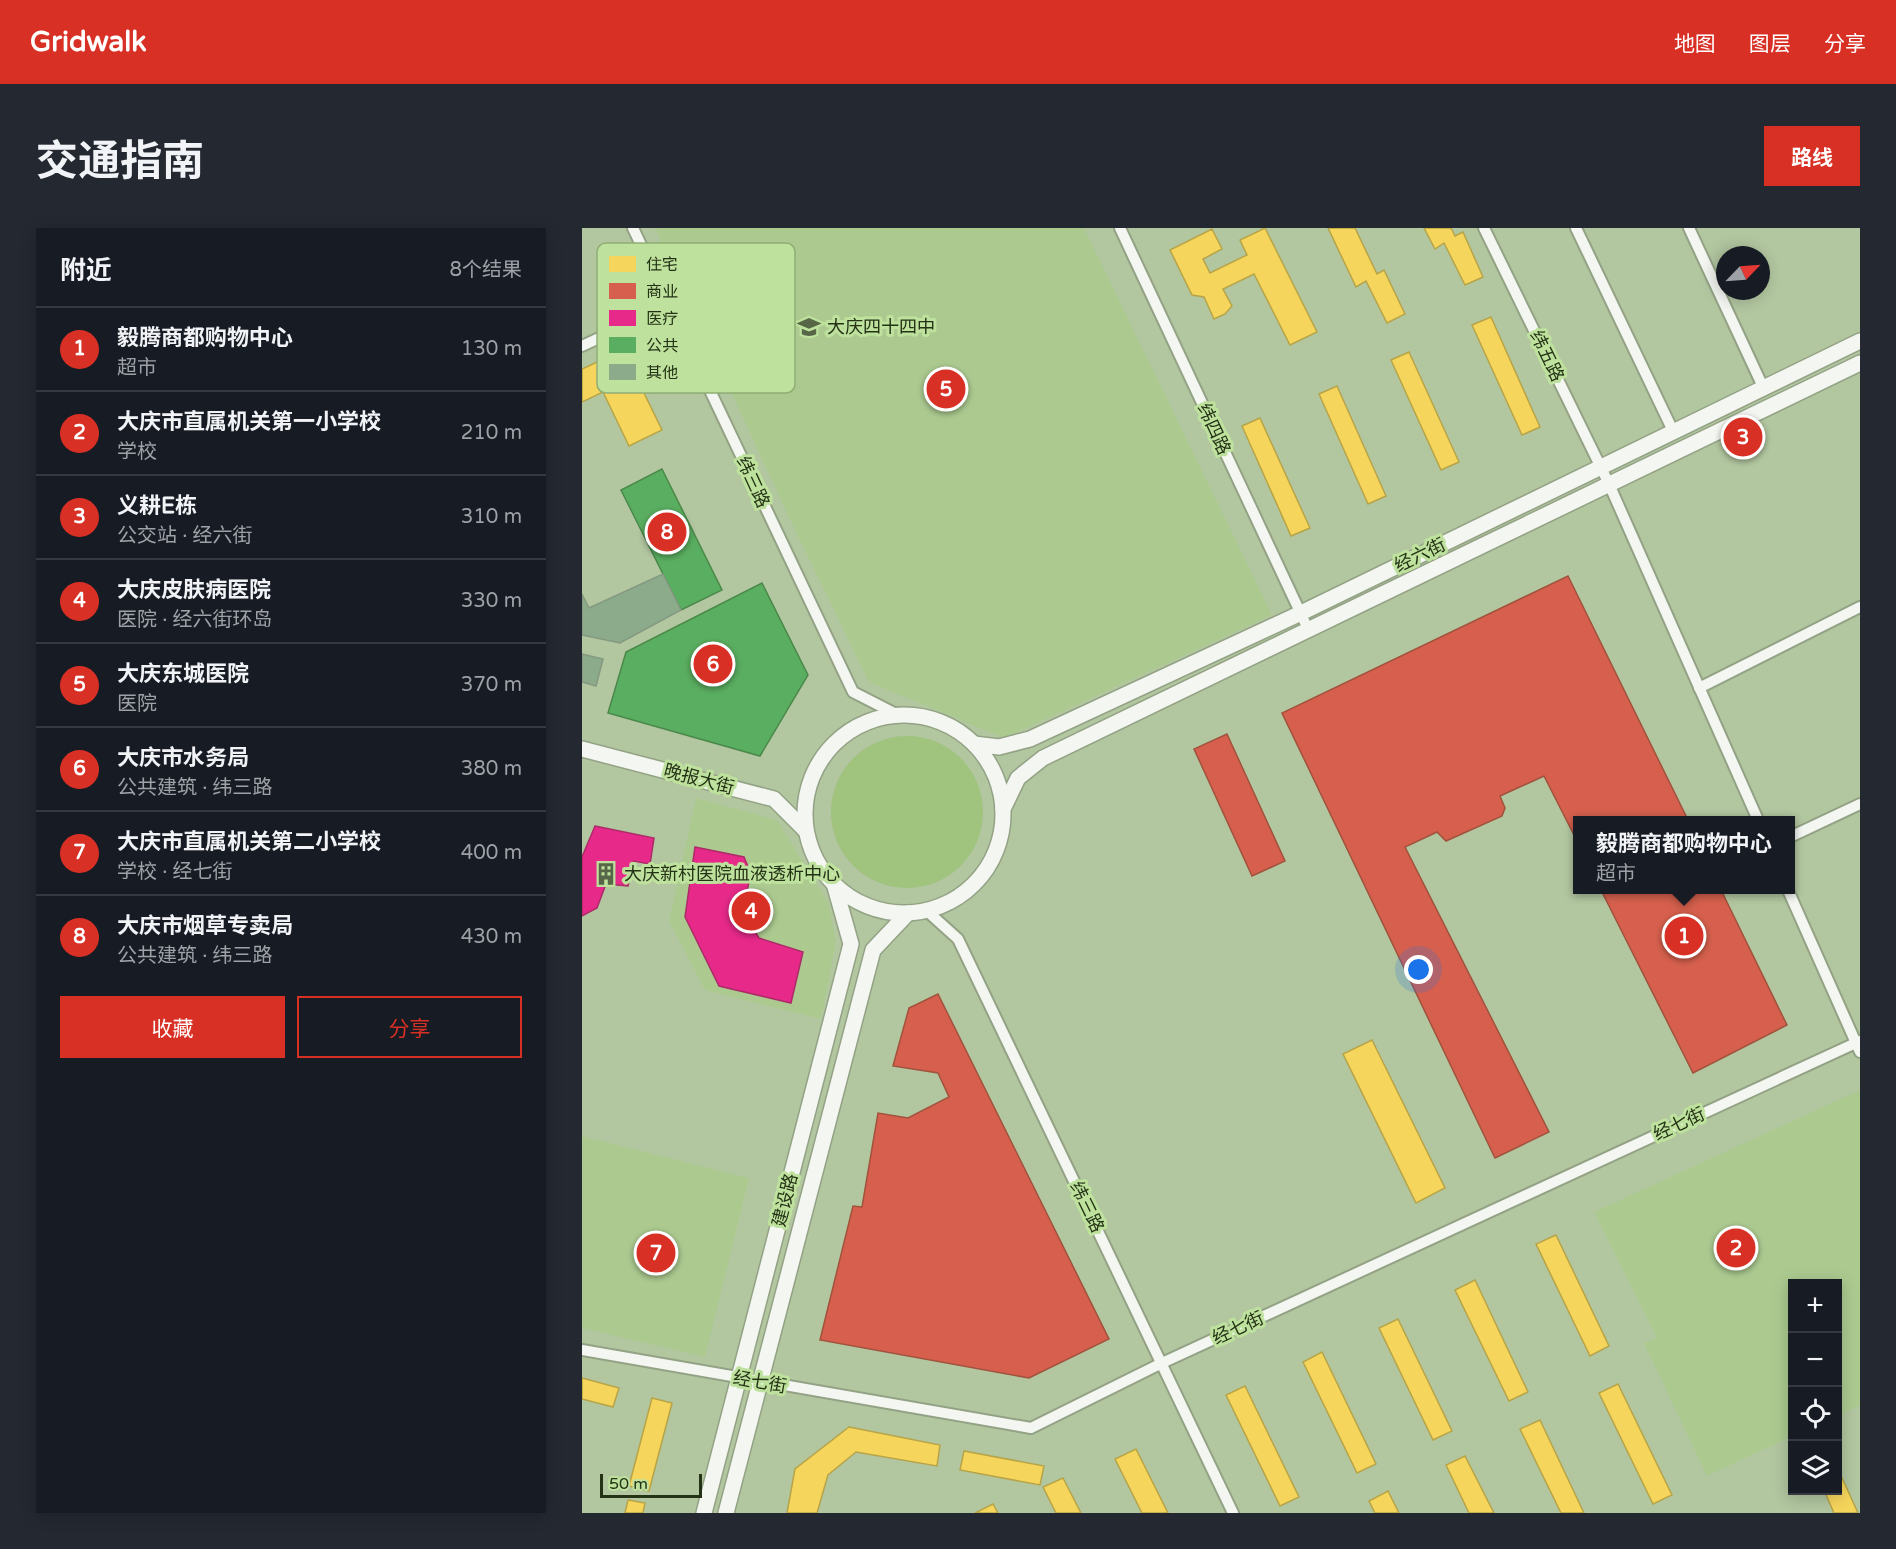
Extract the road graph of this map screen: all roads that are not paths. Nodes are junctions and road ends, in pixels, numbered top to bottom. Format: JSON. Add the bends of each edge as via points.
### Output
{"nodes":[{"id":1,"x":633,"y":228,"type":"edge"},
{"id":2,"x":1120,"y":228,"type":"edge"},
{"id":3,"x":1485,"y":228,"type":"edge"},
{"id":4,"x":1576,"y":228,"type":"edge"},
{"id":5,"x":1689,"y":228,"type":"edge"},
{"id":6,"x":640,"y":243,"type":"edge"},
{"id":7,"x":597,"y":339,"type":"edge"},
{"id":8,"x":1860,"y":341,"type":"edge"},
{"id":9,"x":582,"y":346,"type":"edge"},
{"id":10,"x":1860,"y":363,"type":"edge"},
{"id":11,"x":1764,"y":388,"type":"junction"},
{"id":12,"x":712,"y":393,"type":"edge"},
{"id":13,"x":1674,"y":433,"type":"junction"},
{"id":14,"x":1602,"y":468,"type":"junction"},
{"id":15,"x":1609,"y":484,"type":"junction"},
{"id":16,"x":1860,"y":607,"type":"edge"},
{"id":17,"x":1301,"y":613,"type":"junction"},
{"id":18,"x":1308,"y":629,"type":"junction"},
{"id":19,"x":1699,"y":688,"type":"junction"},
{"id":20,"x":896,"y":714,"type":"junction"},
{"id":21,"x":974,"y":744,"type":"junction"},
{"id":22,"x":582,"y":749,"type":"edge"},
{"id":23,"x":1860,"y":804,"type":"edge"},
{"id":24,"x":1003,"y":809,"type":"junction"},
{"id":25,"x":1756,"y":816,"type":"edge"},
{"id":26,"x":805,"y":830,"type":"junction"},
{"id":27,"x":1795,"y":835,"type":"edge"},
{"id":28,"x":835,"y":887,"type":"junction"},
{"id":29,"x":1790,"y":894,"type":"edge"},
{"id":30,"x":927,"y":911,"type":"junction"},
{"id":31,"x":908,"y":913,"type":"junction"},
{"id":32,"x":1859,"y":1045,"type":"edge"},
{"id":33,"x":582,"y":1350,"type":"edge"},
{"id":34,"x":1162,"y":1363,"type":"junction"},
{"id":35,"x":739,"y":1378,"type":"junction"},
{"id":36,"x":760,"y":1382,"type":"junction"},
{"id":37,"x":704,"y":1513,"type":"edge"},
{"id":38,"x":726,"y":1513,"type":"edge"},
{"id":39,"x":1233,"y":1513,"type":"edge"}],
"edges":[{"from":1,"to":6,"type":"street","name":"纬三路"},
{"from":2,"to":17,"type":"street","name":"纬四路"},
{"from":3,"to":14,"type":"street","name":"纬五路"},
{"from":4,"to":13,"type":"street"},
{"from":5,"to":11,"type":"street"},
{"from":7,"to":9,"type":"street"},
{"from":8,"to":11,"type":"main road","name":"经六街"},
{"from":10,"to":15,"type":"main road","name":"经六街"},
{"from":11,"to":13,"type":"main road","name":"经六街"},
{"from":12,"to":20,"type":"street","name":"纬三路","via":[[853,692]]},
{"from":13,"to":14,"type":"main road","name":"经六街"},
{"from":14,"to":15,"type":"street","name":"纬五路"},
{"from":14,"to":17,"type":"main road","name":"经六街"},
{"from":15,"to":18,"type":"main road","name":"经六街"},
{"from":15,"to":19,"type":"street","name":"纬五路"},
{"from":16,"to":19,"type":"street"},
{"from":17,"to":18,"type":"street","name":"纬四路"},
{"from":17,"to":21,"type":"main road","name":"经六街","via":[[1030,740],[999,747]]},
{"from":18,"to":24,"type":"main road","name":"经六街","via":[[1043,758],[1018,777]]},
{"from":19,"to":25,"type":"street","name":"纬五路"},
{"from":20,"to":21,"type":"main road","via":[[929,717],[960,730]]},
{"from":20,"to":26,"type":"main road","via":[[864,721],[829,748],[816,766],[805,797]]},
{"from":21,"to":24,"type":"main road","via":[[984,753],[999,783]]},
{"from":22,"to":26,"type":"main road","name":"晚报大街","via":[[774,799]]},
{"from":23,"to":27,"type":"street"},
{"from":24,"to":30,"type":"main road","via":[[998,849],[981,878],[957,899]]},
{"from":26,"to":28,"type":"main road","via":[[815,861]]},
{"from":28,"to":31,"type":"main road","via":[[862,905],[894,914]]},
{"from":28,"to":35,"type":"main road","name":"建设路","via":[[851,944]]},
{"from":29,"to":32,"type":"street"},
{"from":30,"to":31,"type":"main road"},
{"from":30,"to":34,"type":"street","name":"纬三路","via":[[958,939]]},
{"from":31,"to":36,"type":"main road","name":"建设路","via":[[873,950]]},
{"from":32,"to":34,"type":"street","name":"经七街"},
{"from":33,"to":35,"type":"street","name":"经七街"},
{"from":34,"to":36,"type":"street","name":"经七街","via":[[1031,1428]]},
{"from":34,"to":39,"type":"street","name":"纬三路"},
{"from":35,"to":36,"type":"street","name":"经七街"},
{"from":35,"to":37,"type":"main road","name":"建设路"},
{"from":36,"to":38,"type":"main road","name":"建设路"}]}
